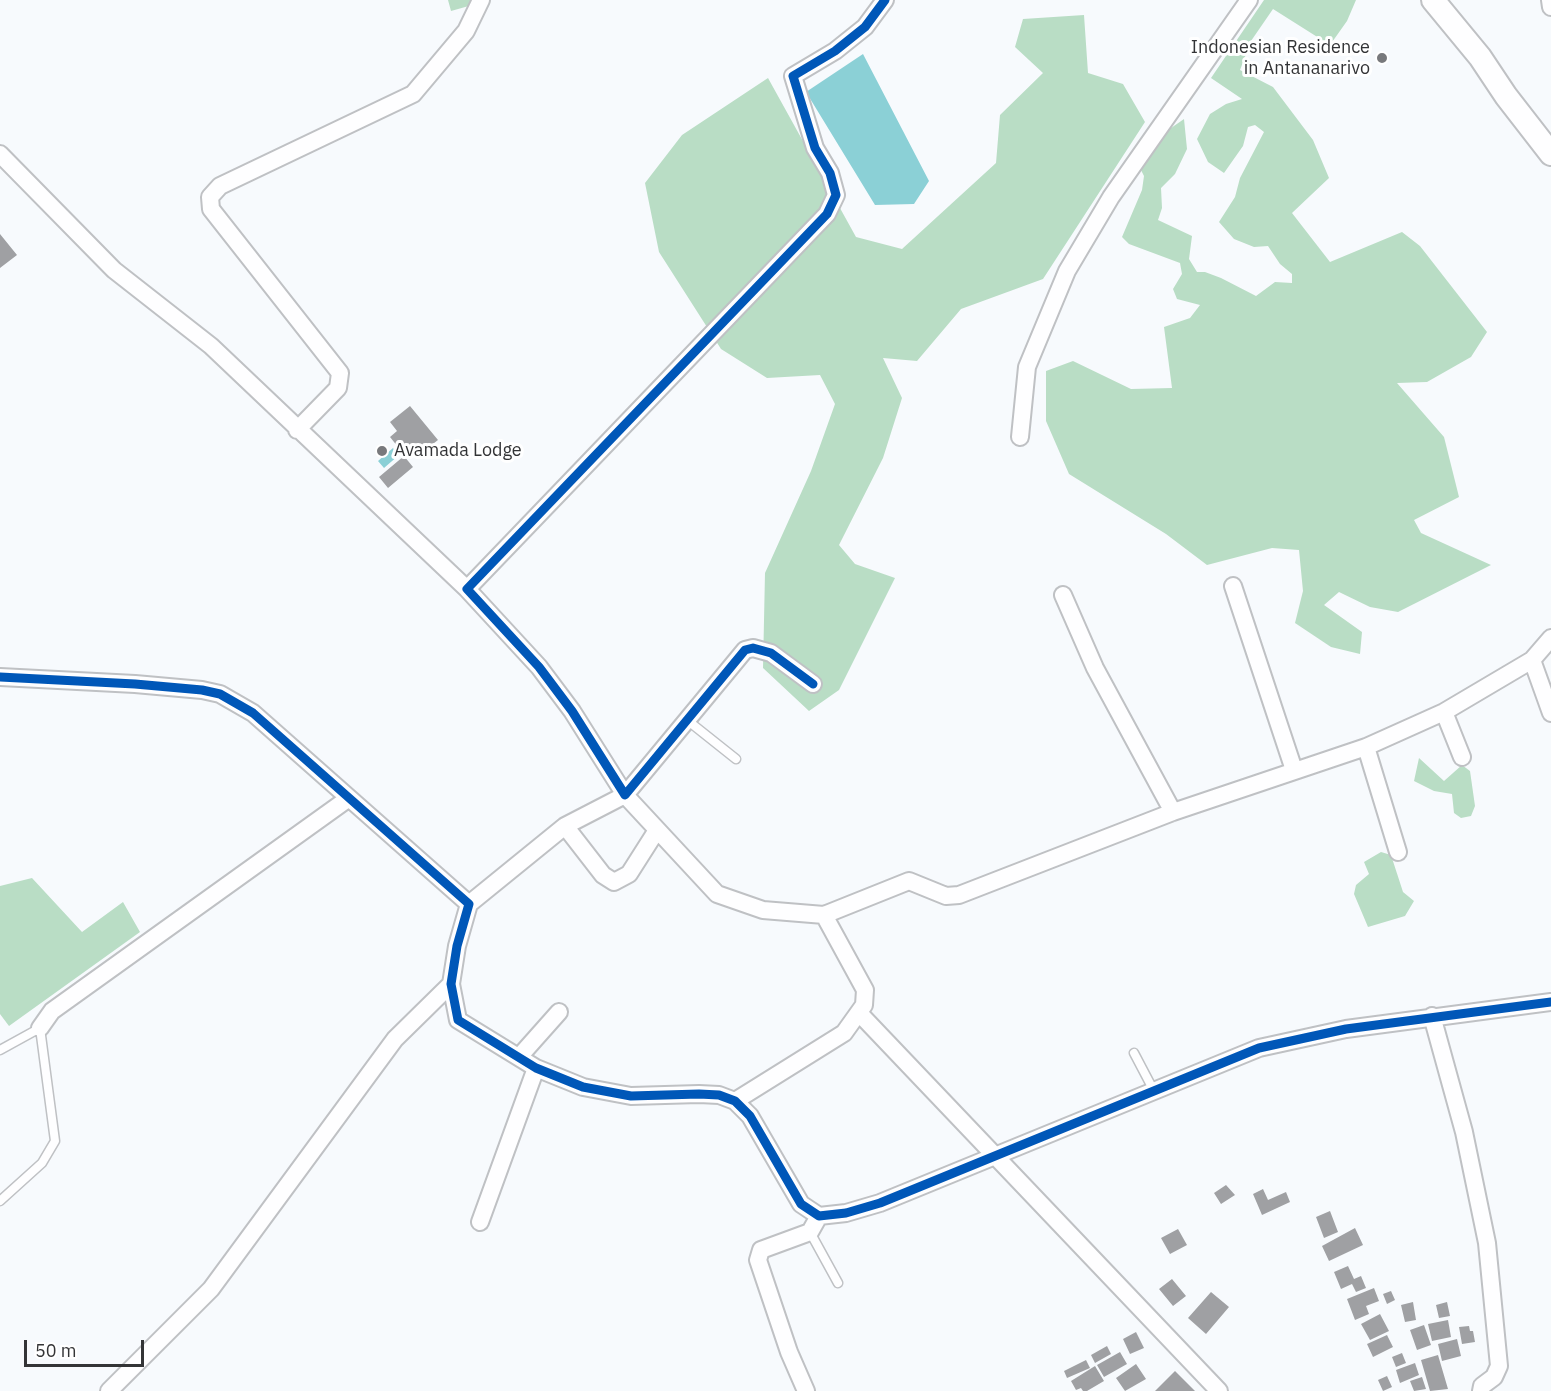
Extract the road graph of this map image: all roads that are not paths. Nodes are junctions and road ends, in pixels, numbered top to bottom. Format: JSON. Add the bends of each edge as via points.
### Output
{"nodes":[{"id":1,"x":482,"y":0,"type":"edge"},
{"id":2,"x":885,"y":0,"type":"edge"},
{"id":3,"x":1249,"y":0,"type":"edge"},
{"id":4,"x":1433,"y":0,"type":"edge"},
{"id":5,"x":1550,"y":0,"type":"edge"},
{"id":6,"x":1551,"y":7,"type":"edge"},
{"id":7,"x":0,"y":153,"type":"edge"},
{"id":8,"x":1551,"y":154,"type":"edge"},
{"id":9,"x":297,"y":430,"type":"junction"},
{"id":10,"x":1020,"y":437,"type":"dead end"},
{"id":11,"x":1233,"y":586,"type":"dead end"},
{"id":12,"x":467,"y":589,"type":"junction"},
{"id":13,"x":1063,"y":595,"type":"dead end"},
{"id":14,"x":1551,"y":638,"type":"edge"},
{"id":15,"x":1532,"y":660,"type":"junction"},
{"id":16,"x":0,"y":677,"type":"edge"},
{"id":17,"x":813,"y":684,"type":"dead end"},
{"id":18,"x":1444,"y":712,"type":"junction"},
{"id":19,"x":1551,"y":713,"type":"edge"},
{"id":20,"x":687,"y":720,"type":"junction"},
{"id":21,"x":1366,"y":747,"type":"junction"},
{"id":22,"x":1462,"y":757,"type":"dead end"},
{"id":23,"x":736,"y":759,"type":"dead end"},
{"id":24,"x":1294,"y":770,"type":"junction"},
{"id":25,"x":625,"y":795,"type":"junction"},
{"id":26,"x":349,"y":798,"type":"junction"},
{"id":27,"x":1173,"y":812,"type":"junction"},
{"id":28,"x":565,"y":826,"type":"junction"},
{"id":29,"x":657,"y":830,"type":"junction"},
{"id":30,"x":1398,"y":852,"type":"dead end"},
{"id":31,"x":469,"y":904,"type":"junction"},
{"id":32,"x":824,"y":915,"type":"junction"},
{"id":33,"x":451,"y":984,"type":"junction"},
{"id":34,"x":1551,"y":1002,"type":"edge"},
{"id":35,"x":560,"y":1012,"type":"dead end"},
{"id":36,"x":860,"y":1014,"type":"junction"},
{"id":37,"x":1432,"y":1016,"type":"junction"},
{"id":38,"x":40,"y":1028,"type":"junction"},
{"id":39,"x":0,"y":1050,"type":"edge"},
{"id":40,"x":1134,"y":1053,"type":"dead end"},
{"id":41,"x":519,"y":1058,"type":"junction"},
{"id":42,"x":536,"y":1068,"type":"junction"},
{"id":43,"x":1154,"y":1091,"type":"junction"},
{"id":44,"x":735,"y":1101,"type":"junction"},
{"id":45,"x":992,"y":1155,"type":"junction"},
{"id":46,"x":0,"y":1201,"type":"edge"},
{"id":47,"x":819,"y":1216,"type":"junction"},
{"id":48,"x":480,"y":1222,"type":"dead end"},
{"id":49,"x":810,"y":1232,"type":"junction"},
{"id":50,"x":838,"y":1283,"type":"dead end"},
{"id":51,"x":109,"y":1391,"type":"edge"},
{"id":52,"x":806,"y":1391,"type":"edge"},
{"id":53,"x":1219,"y":1391,"type":"edge"},
{"id":54,"x":1481,"y":1391,"type":"edge"}],
"edges":[{"from":1,"to":9,"type":"street","via":[[466,31],[413,94],[220,186],[210,197],[211,209],[340,373],[338,387]]},
{"from":2,"to":12,"type":"street","via":[[865,27],[836,51],[793,76],[815,148],[837,195],[827,214]]},
{"from":3,"to":10,"type":"street","via":[[1111,197],[1067,271],[1027,367]]},
{"from":4,"to":8,"type":"main road"},
{"from":5,"to":6,"type":"street"},
{"from":7,"to":9,"type":"street","via":[[114,270],[211,346]]},
{"from":9,"to":12,"type":"street"},
{"from":11,"to":24,"type":"street"},
{"from":12,"to":25,"type":"street","via":[[538,666],[572,711]]},
{"from":13,"to":27,"type":"street","via":[[1095,668]]},
{"from":14,"to":15,"type":"street"},
{"from":15,"to":18,"type":"street"},
{"from":15,"to":19,"type":"street"},
{"from":16,"to":26,"type":"street","via":[[135,684],[220,694],[262,721]]},
{"from":17,"to":20,"type":"street","via":[[771,653],[745,650]]},
{"from":18,"to":21,"type":"street"},
{"from":18,"to":22,"type":"street"},
{"from":20,"to":23,"type":"lane"},
{"from":20,"to":25,"type":"street"},
{"from":21,"to":24,"type":"street"},
{"from":21,"to":30,"type":"street"},
{"from":24,"to":27,"type":"street"},
{"from":25,"to":28,"type":"street"},
{"from":25,"to":29,"type":"street"},
{"from":26,"to":31,"type":"street"},
{"from":26,"to":38,"type":"street","via":[[52,1011]]},
{"from":27,"to":32,"type":"street","via":[[959,895],[946,896],[909,881]]},
{"from":28,"to":29,"type":"street","via":[[603,875],[614,882],[629,874]]},
{"from":28,"to":31,"type":"street"},
{"from":29,"to":32,"type":"street","via":[[717,894],[763,910]]},
{"from":31,"to":33,"type":"street"},
{"from":32,"to":36,"type":"street","via":[[865,990]]},
{"from":33,"to":41,"type":"street","via":[[458,1020]]},
{"from":33,"to":51,"type":"street","via":[[395,1039],[212,1289]]},
{"from":34,"to":37,"type":"street"},
{"from":35,"to":41,"type":"street"},
{"from":36,"to":44,"type":"street","via":[[844,1033]]},
{"from":36,"to":45,"type":"street"},
{"from":37,"to":43,"type":"street","via":[[1259,1048]]},
{"from":37,"to":54,"type":"street","via":[[1464,1132],[1487,1243],[1499,1366]]},
{"from":38,"to":39,"type":"lane"},
{"from":38,"to":46,"type":"lane","via":[[55,1141],[42,1163]]},
{"from":40,"to":43,"type":"lane"},
{"from":41,"to":42,"type":"street"},
{"from":42,"to":44,"type":"street","via":[[583,1087],[631,1096],[699,1094]]},
{"from":42,"to":48,"type":"street"},
{"from":43,"to":45,"type":"street"},
{"from":44,"to":47,"type":"street","via":[[750,1116],[801,1204]]},
{"from":45,"to":47,"type":"street","via":[[880,1203]]},
{"from":45,"to":53,"type":"street"},
{"from":47,"to":49,"type":"street"},
{"from":49,"to":50,"type":"lane"},
{"from":49,"to":52,"type":"street","via":[[762,1250],[758,1260]]}]}
